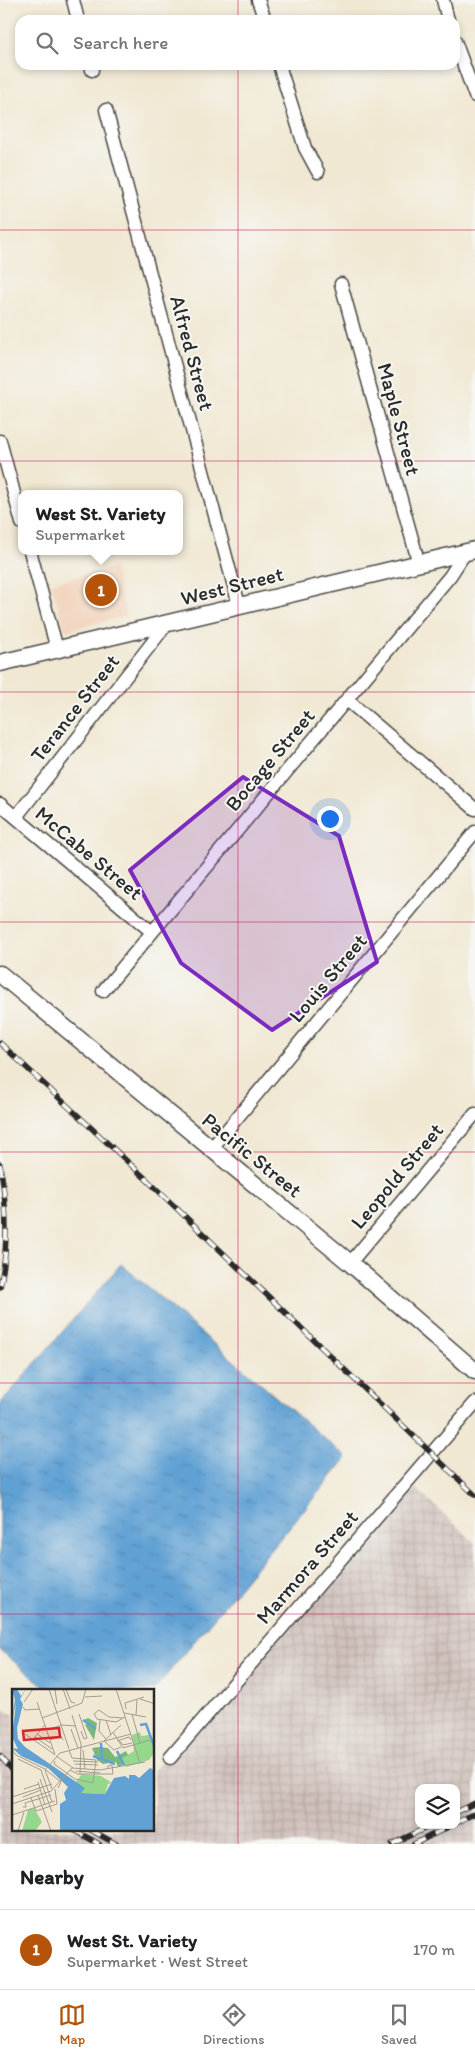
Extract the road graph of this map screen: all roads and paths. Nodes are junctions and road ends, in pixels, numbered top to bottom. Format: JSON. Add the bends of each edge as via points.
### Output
{"nodes":[{"id":1,"x":73,"y":0,"type":"edge"},
{"id":2,"x":258,"y":0,"type":"edge"},
{"id":3,"x":443,"y":0,"type":"edge"},
{"id":4,"x":77,"y":15,"type":"edge"},
{"id":5,"x":263,"y":15,"type":"edge"},
{"id":6,"x":447,"y":15,"type":"edge"},
{"id":7,"x":460,"y":55,"type":"edge"},
{"id":8,"x":281,"y":70,"type":"edge"},
{"id":9,"x":475,"y":96,"type":"edge"},
{"id":10,"x":106,"y":110,"type":"dead end"},
{"id":11,"x":318,"y":172,"type":"dead end"},
{"id":12,"x":341,"y":284,"type":"dead end"},
{"id":13,"x":0,"y":441,"type":"edge"},
{"id":14,"x":18,"y":508,"type":"edge"},
{"id":15,"x":470,"y":552,"type":"edge"},
{"id":16,"x":31,"y":555,"type":"edge"},
{"id":17,"x":419,"y":564,"type":"junction"},
{"id":18,"x":239,"y":606,"type":"junction"},
{"id":19,"x":166,"y":625,"type":"junction"},
{"id":20,"x":56,"y":649,"type":"junction"},
{"id":21,"x":0,"y":664,"type":"edge"},
{"id":22,"x":346,"y":700,"type":"junction"},
{"id":23,"x":0,"y":804,"type":"edge"},
{"id":24,"x":475,"y":809,"type":"edge"},
{"id":25,"x":16,"y":817,"type":"junction"},
{"id":26,"x":475,"y":832,"type":"edge"},
{"id":27,"x":152,"y":932,"type":"junction"},
{"id":28,"x":0,"y":974,"type":"edge"},
{"id":29,"x":103,"y":991,"type":"dead end"},
{"id":30,"x":475,"y":1114,"type":"edge"},
{"id":31,"x":211,"y":1149,"type":"junction"},
{"id":32,"x":350,"y":1263,"type":"junction"},
{"id":33,"x":475,"y":1371,"type":"edge"},
{"id":34,"x":475,"y":1403,"type":"edge"},
{"id":35,"x":170,"y":1758,"type":"dead end"}],
"edges":[{"from":1,"to":4,"type":"street"},
{"from":2,"to":5,"type":"street"},
{"from":3,"to":6,"type":"street"},
{"from":7,"to":9,"type":"street"},
{"from":8,"to":11,"type":"street","via":[[305,148]]},
{"from":10,"to":18,"type":"street","name":"Alfred Street"},
{"from":12,"to":17,"type":"street","name":"Maple Street"},
{"from":13,"to":14,"type":"street"},
{"from":15,"to":17,"type":"street","name":"West Street"},
{"from":15,"to":22,"type":"street","name":"Bocage Street"},
{"from":16,"to":20,"type":"street"},
{"from":17,"to":18,"type":"street","name":"West Street"},
{"from":18,"to":19,"type":"street","name":"West Street"},
{"from":19,"to":20,"type":"street","name":"West Street"},
{"from":19,"to":25,"type":"street","name":"Terance Street"},
{"from":20,"to":21,"type":"street","name":"West Street"},
{"from":22,"to":24,"type":"street"},
{"from":22,"to":27,"type":"street","name":"Bocage Street"},
{"from":23,"to":25,"type":"street","name":"McCabe Street"},
{"from":25,"to":27,"type":"street","name":"McCabe Street"},
{"from":26,"to":31,"type":"street","name":"Louis Street"},
{"from":27,"to":29,"type":"street","name":"Bocage Street"},
{"from":28,"to":31,"type":"street","name":"Pacific Street"},
{"from":30,"to":32,"type":"street","name":"Leopold Street"},
{"from":31,"to":32,"type":"street","name":"Pacific Street"},
{"from":32,"to":33,"type":"street","name":"Pacific Street"},
{"from":34,"to":35,"type":"street","name":"Marmora Street"}]}
